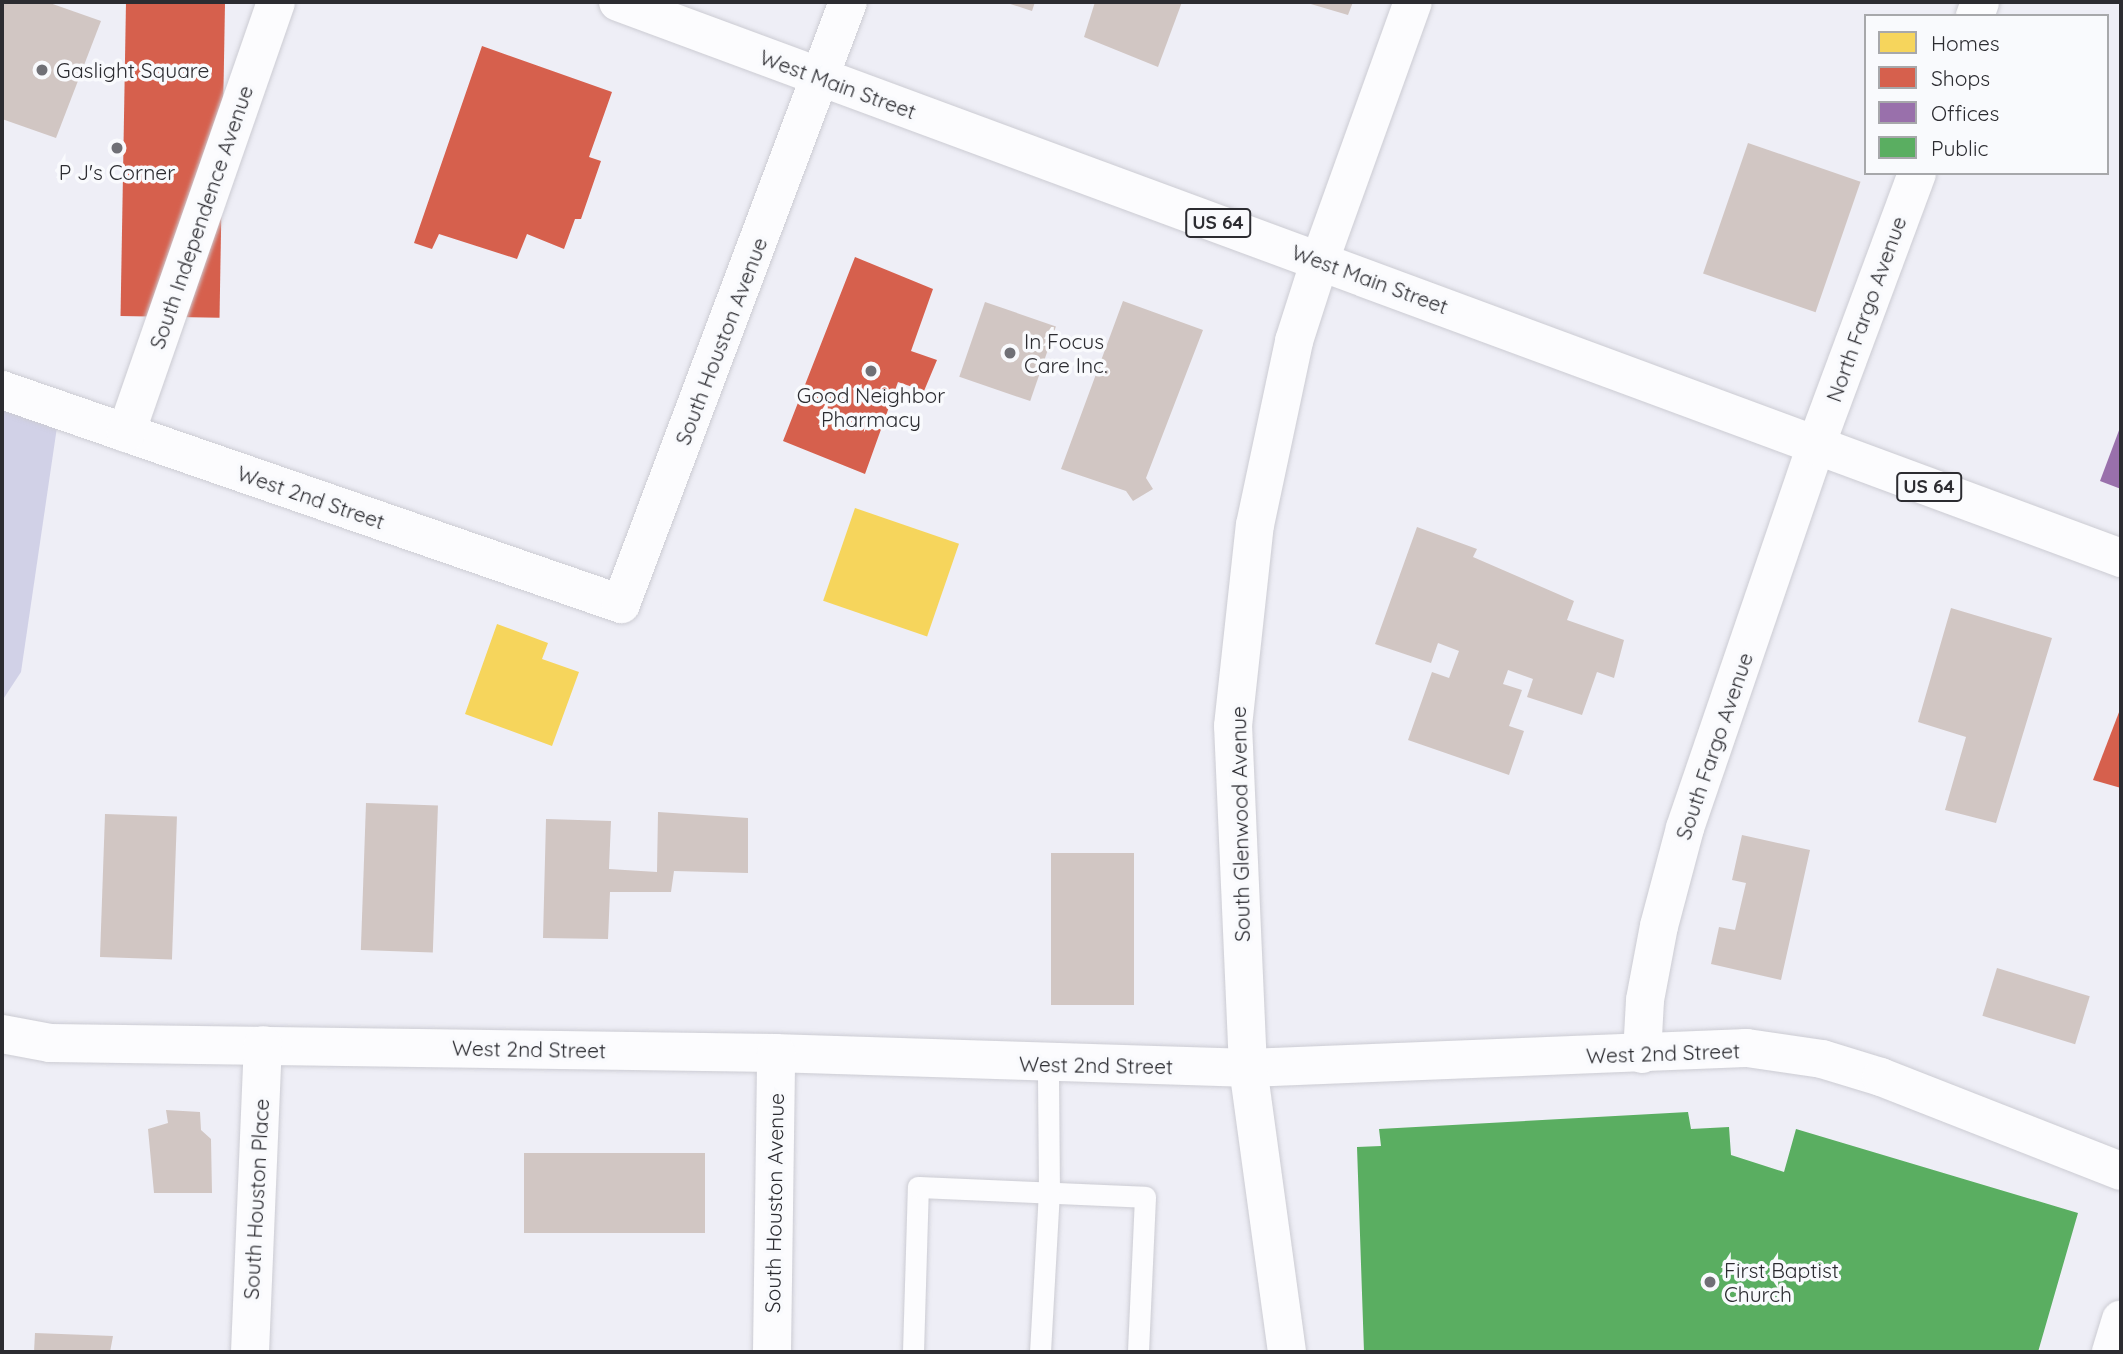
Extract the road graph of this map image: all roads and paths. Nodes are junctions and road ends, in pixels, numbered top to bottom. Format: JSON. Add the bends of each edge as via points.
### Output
{"nodes":[{"id":1,"x":276,"y":2,"type":"edge"},
{"id":2,"x":618,"y":2,"type":"edge"},
{"id":3,"x":848,"y":2,"type":"edge"},
{"id":4,"x":1413,"y":2,"type":"edge"},
{"id":5,"x":821,"y":78,"type":"junction"},
{"id":6,"x":1916,"y":175,"type":"edge"},
{"id":7,"x":1320,"y":260,"type":"junction"},
{"id":8,"x":2,"y":390,"type":"edge"},
{"id":9,"x":126,"y":433,"type":"junction"},
{"id":10,"x":1816,"y":445,"type":"junction"},
{"id":11,"x":2121,"y":558,"type":"edge"},
{"id":12,"x":621,"y":604,"type":"joint"},
{"id":13,"x":2,"y":1034,"type":"edge"},
{"id":14,"x":263,"y":1045,"type":"junction"},
{"id":15,"x":776,"y":1054,"type":"junction"},
{"id":16,"x":1642,"y":1054,"type":"junction"},
{"id":17,"x":1048,"y":1064,"type":"junction"},
{"id":18,"x":1248,"y":1068,"type":"junction"},
{"id":19,"x":2121,"y":1171,"type":"edge"},
{"id":20,"x":1049,"y":1191,"type":"junction"},
{"id":21,"x":2121,"y":1320,"type":"edge"},
{"id":22,"x":250,"y":1352,"type":"edge"},
{"id":23,"x":772,"y":1352,"type":"edge"},
{"id":24,"x":913,"y":1352,"type":"edge"},
{"id":25,"x":1040,"y":1352,"type":"edge"},
{"id":26,"x":1138,"y":1352,"type":"edge"},
{"id":27,"x":1287,"y":1352,"type":"edge"},
{"id":28,"x":2111,"y":1352,"type":"edge"}],
"edges":[{"from":1,"to":9,"type":"street","name":"South Independence Avenue"},
{"from":2,"to":5,"type":"street","name":"West Main Street","number":"US 64"},
{"from":3,"to":5,"type":"street","name":"South Houston Avenue"},
{"from":4,"to":7,"type":"street","name":"South Glenwood Avenue"},
{"from":5,"to":7,"type":"street","name":"West Main Street","number":"US 64"},
{"from":5,"to":12,"type":"street","name":"South Houston Avenue"},
{"from":6,"to":10,"type":"street","name":"North Fargo Avenue"},
{"from":7,"to":10,"type":"street","name":"West Main Street","number":"US 64"},
{"from":7,"to":18,"type":"street","name":"South Glenwood Avenue","via":[[1294,341],[1255,525],[1233,726]]},
{"from":8,"to":9,"type":"street","name":"West 2nd Street"},
{"from":9,"to":12,"type":"street","name":"West 2nd Street"},
{"from":10,"to":11,"type":"street","name":"West Main Street","number":"US 64"},
{"from":10,"to":16,"type":"street","name":"South Fargo Avenue","via":[[1685,828],[1659,926],[1645,1000]]},
{"from":13,"to":14,"type":"street","name":"West 2nd Street","via":[[50,1043]]},
{"from":14,"to":15,"type":"street","name":"West 2nd Street"},
{"from":14,"to":22,"type":"street","name":"South Houston Place"},
{"from":15,"to":17,"type":"street","name":"West 2nd Street"},
{"from":15,"to":23,"type":"street","name":"South Houston Avenue"},
{"from":16,"to":18,"type":"street","name":"West 2nd Street"},
{"from":16,"to":19,"type":"street","name":"West 2nd Street","via":[[1747,1048],[1822,1059],[1881,1077]]},
{"from":17,"to":18,"type":"street","name":"West 2nd Street"},
{"from":17,"to":20,"type":"lane"},
{"from":18,"to":27,"type":"street","name":"South Glenwood Avenue"},
{"from":20,"to":24,"type":"lane","via":[[918,1187]]},
{"from":20,"to":25,"type":"lane"},
{"from":20,"to":26,"type":"lane","via":[[1145,1196]]},
{"from":21,"to":28,"type":"street"}]}
